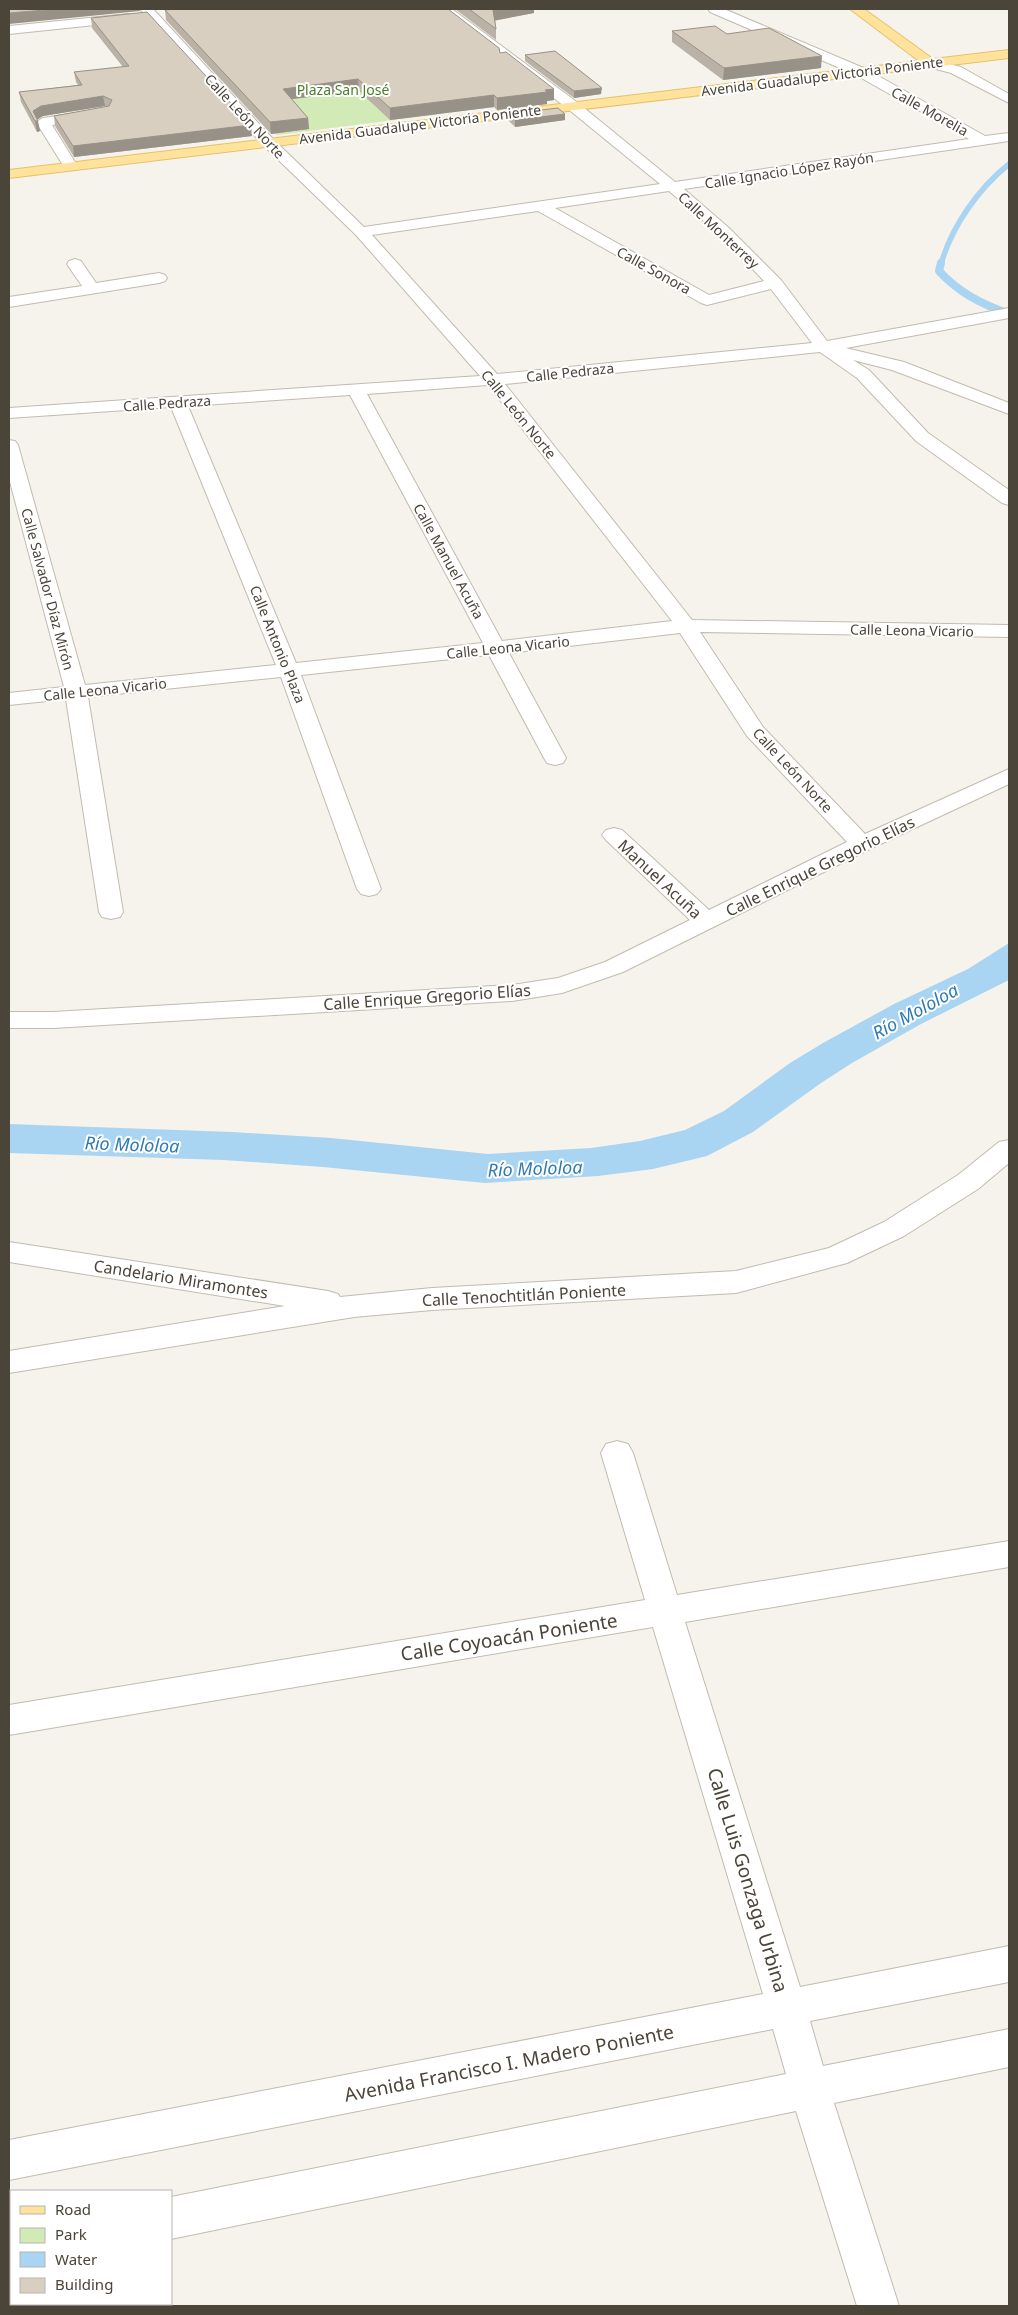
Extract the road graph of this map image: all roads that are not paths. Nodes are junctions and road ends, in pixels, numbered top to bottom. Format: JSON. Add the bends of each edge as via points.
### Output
{"nodes":[{"id":1,"x":444,"y":9,"type":"edge"},
{"id":2,"x":714,"y":9,"type":"edge"},
{"id":3,"x":856,"y":9,"type":"edge"},
{"id":4,"x":150,"y":12,"type":"edge"},
{"id":5,"x":173,"y":14,"type":"edge"},
{"id":6,"x":9,"y":30,"type":"edge"},
{"id":7,"x":942,"y":48,"type":"dead end"},
{"id":8,"x":1009,"y":54,"type":"edge"},
{"id":9,"x":930,"y":63,"type":"junction"},
{"id":10,"x":957,"y":65,"type":"junction"},
{"id":11,"x":861,"y":72,"type":"junction"},
{"id":12,"x":1009,"y":99,"type":"edge"},
{"id":13,"x":573,"y":106,"type":"junction"},
{"id":14,"x":105,"y":112,"type":"edge"},
{"id":15,"x":1005,"y":137,"type":"edge"},
{"id":16,"x":983,"y":141,"type":"junction"},
{"id":17,"x":268,"y":142,"type":"junction"},
{"id":18,"x":71,"y":167,"type":"junction"},
{"id":19,"x":9,"y":174,"type":"edge"},
{"id":20,"x":674,"y":188,"type":"junction"},
{"id":21,"x":541,"y":206,"type":"junction"},
{"id":22,"x":361,"y":232,"type":"junction"},
{"id":23,"x":75,"y":264,"type":"dead end"},
{"id":24,"x":159,"y":278,"type":"dead end"},
{"id":25,"x":775,"y":283,"type":"junction"},
{"id":26,"x":92,"y":289,"type":"junction"},
{"id":27,"x":9,"y":302,"type":"edge"},
{"id":28,"x":1002,"y":314,"type":"edge"},
{"id":29,"x":823,"y":347,"type":"junction"},
{"id":30,"x":492,"y":380,"type":"junction"},
{"id":31,"x":356,"y":390,"type":"junction"},
{"id":32,"x":178,"y":402,"type":"junction"},
{"id":33,"x":1009,"y":409,"type":"edge"},
{"id":34,"x":9,"y":413,"type":"edge"},
{"id":35,"x":9,"y":445,"type":"edge"},
{"id":36,"x":1009,"y":498,"type":"edge"},
{"id":37,"x":686,"y":626,"type":"junction"},
{"id":38,"x":1009,"y":631,"type":"edge"},
{"id":39,"x":496,"y":648,"type":"junction"},
{"id":40,"x":289,"y":670,"type":"junction"},
{"id":41,"x":76,"y":692,"type":"junction"},
{"id":42,"x":9,"y":699,"type":"edge"},
{"id":43,"x":555,"y":758,"type":"dead end"},
{"id":44,"x":1009,"y":776,"type":"edge"},
{"id":45,"x":614,"y":835,"type":"dead end"},
{"id":46,"x":862,"y":844,"type":"junction"},
{"id":47,"x":369,"y":889,"type":"dead end"},
{"id":48,"x":111,"y":912,"type":"dead end"},
{"id":49,"x":707,"y":922,"type":"junction"},
{"id":50,"x":9,"y":1020,"type":"edge"},
{"id":51,"x":1009,"y":1149,"type":"edge"},
{"id":52,"x":9,"y":1252,"type":"edge"},
{"id":53,"x":354,"y":1306,"type":"junction"},
{"id":54,"x":9,"y":1362,"type":"edge"},
{"id":55,"x":617,"y":1454,"type":"dead end"},
{"id":56,"x":1009,"y":1554,"type":"edge"},
{"id":57,"x":665,"y":1611,"type":"junction"},
{"id":58,"x":9,"y":1720,"type":"edge"},
{"id":59,"x":1009,"y":1964,"type":"edge"},
{"id":60,"x":788,"y":2008,"type":"junction"},
{"id":61,"x":1009,"y":2048,"type":"edge"},
{"id":62,"x":809,"y":2088,"type":"junction"},
{"id":63,"x":9,"y":2160,"type":"edge"},
{"id":64,"x":172,"y":2218,"type":"edge"},
{"id":65,"x":878,"y":2306,"type":"edge"}],
"edges":[{"from":1,"to":13,"type":"street","name":"Calle Monterrey"},
{"from":2,"to":11,"type":"street","name":"Calle Morelia"},
{"from":3,"to":9,"type":"main road"},
{"from":4,"to":5,"type":"street"},
{"from":4,"to":6,"type":"street"},
{"from":4,"to":17,"type":"street","name":"Calle León Norte"},
{"from":7,"to":10,"type":"main road"},
{"from":8,"to":10,"type":"main road","name":"Avenida Guadalupe Victoria Poniente"},
{"from":9,"to":10,"type":"street"},
{"from":9,"to":11,"type":"main road","name":"Avenida Guadalupe Victoria Poniente"},
{"from":10,"to":12,"type":"street"},
{"from":11,"to":13,"type":"main road","name":"Avenida Guadalupe Victoria Poniente"},
{"from":11,"to":16,"type":"street","name":"Calle Morelia"},
{"from":13,"to":17,"type":"main road","name":"Avenida Guadalupe Victoria Poniente"},
{"from":13,"to":20,"type":"street","name":"Calle Monterrey"},
{"from":14,"to":18,"type":"street","via":[[43,122]]},
{"from":15,"to":16,"type":"street","name":"Calle Ignacio López Rayón"},
{"from":16,"to":20,"type":"street","name":"Calle Ignacio López Rayón"},
{"from":17,"to":18,"type":"main road","name":"Avenida Guadalupe Victoria Poniente"},
{"from":17,"to":22,"type":"street","name":"Calle León Norte"},
{"from":18,"to":19,"type":"main road","name":"Avenida Guadalupe Victoria Poniente"},
{"from":20,"to":21,"type":"street","name":"Calle Ignacio López Rayón"},
{"from":20,"to":25,"type":"street","name":"Calle Monterrey","via":[[724,231]]},
{"from":21,"to":22,"type":"street","name":"Calle Ignacio López Rayón"},
{"from":21,"to":25,"type":"street","name":"Calle Sonora","via":[[707,300]]},
{"from":22,"to":30,"type":"street","name":"Calle León Norte"},
{"from":23,"to":26,"type":"street"},
{"from":24,"to":26,"type":"street"},
{"from":25,"to":29,"type":"street","name":"Calle Monterrey"},
{"from":26,"to":27,"type":"street"},
{"from":28,"to":29,"type":"street","name":"Calle Pedraza"},
{"from":29,"to":30,"type":"street","name":"Calle Pedraza"},
{"from":29,"to":33,"type":"street","via":[[898,366]]},
{"from":29,"to":36,"type":"street","via":[[863,374],[922,437]]},
{"from":30,"to":31,"type":"street","name":"Calle Pedraza"},
{"from":30,"to":37,"type":"street","name":"Calle León Norte"},
{"from":31,"to":32,"type":"street","name":"Calle Pedraza"},
{"from":31,"to":39,"type":"street","name":"Calle Manuel Acuña"},
{"from":32,"to":34,"type":"street","name":"Calle Pedraza"},
{"from":32,"to":40,"type":"street","name":"Calle Antonio Plaza"},
{"from":35,"to":41,"type":"street","name":"Calle Salvador Díaz Mirón"},
{"from":37,"to":38,"type":"street","name":"Calle Leona Vicario"},
{"from":37,"to":39,"type":"street","name":"Calle Leona Vicario"},
{"from":37,"to":46,"type":"street","name":"Calle León Norte","via":[[755,731]]},
{"from":39,"to":40,"type":"street","name":"Calle Leona Vicario"},
{"from":39,"to":43,"type":"street","name":"Calle Manuel Acuña"},
{"from":40,"to":41,"type":"street","name":"Calle Leona Vicario"},
{"from":40,"to":47,"type":"street","name":"Calle Antonio Plaza"},
{"from":41,"to":42,"type":"street","name":"Calle Leona Vicario"},
{"from":41,"to":48,"type":"street","name":"Calle Salvador Díaz Mirón"},
{"from":44,"to":46,"type":"street","name":"Calle Enrique Gregorio Elías"},
{"from":45,"to":49,"type":"street","name":"Manuel Acuña"},
{"from":46,"to":49,"type":"street","name":"Calle Enrique Gregorio Elías"},
{"from":49,"to":50,"type":"street","name":"Calle Enrique Gregorio Elías","via":[[614,967],[562,985],[512,993]]},
{"from":51,"to":53,"type":"street","name":"Calle Tenochtitlán Poniente","via":[[968,1182],[894,1229],[837,1256],[736,1282]]},
{"from":52,"to":53,"type":"street","name":"Candelario Miramontes"},
{"from":53,"to":54,"type":"street","name":"Calle Tenochtitlán Poniente"},
{"from":55,"to":57,"type":"street","name":"Calle Luis Gonzaga Urbina"},
{"from":56,"to":57,"type":"street","name":"Calle Coyoacán Poniente"},
{"from":57,"to":58,"type":"street","name":"Calle Coyoacán Poniente"},
{"from":57,"to":60,"type":"street","name":"Calle Luis Gonzaga Urbina"},
{"from":59,"to":60,"type":"street","name":"Avenida Francisco I. Madero Poniente"},
{"from":60,"to":62,"type":"street","name":"Calle Luis Gonzaga Urbina"},
{"from":60,"to":63,"type":"street","name":"Avenida Francisco I. Madero Poniente"},
{"from":61,"to":62,"type":"street"},
{"from":62,"to":64,"type":"street"},
{"from":62,"to":65,"type":"street","name":"Calle Luis Gonzaga Urbina"}]}
